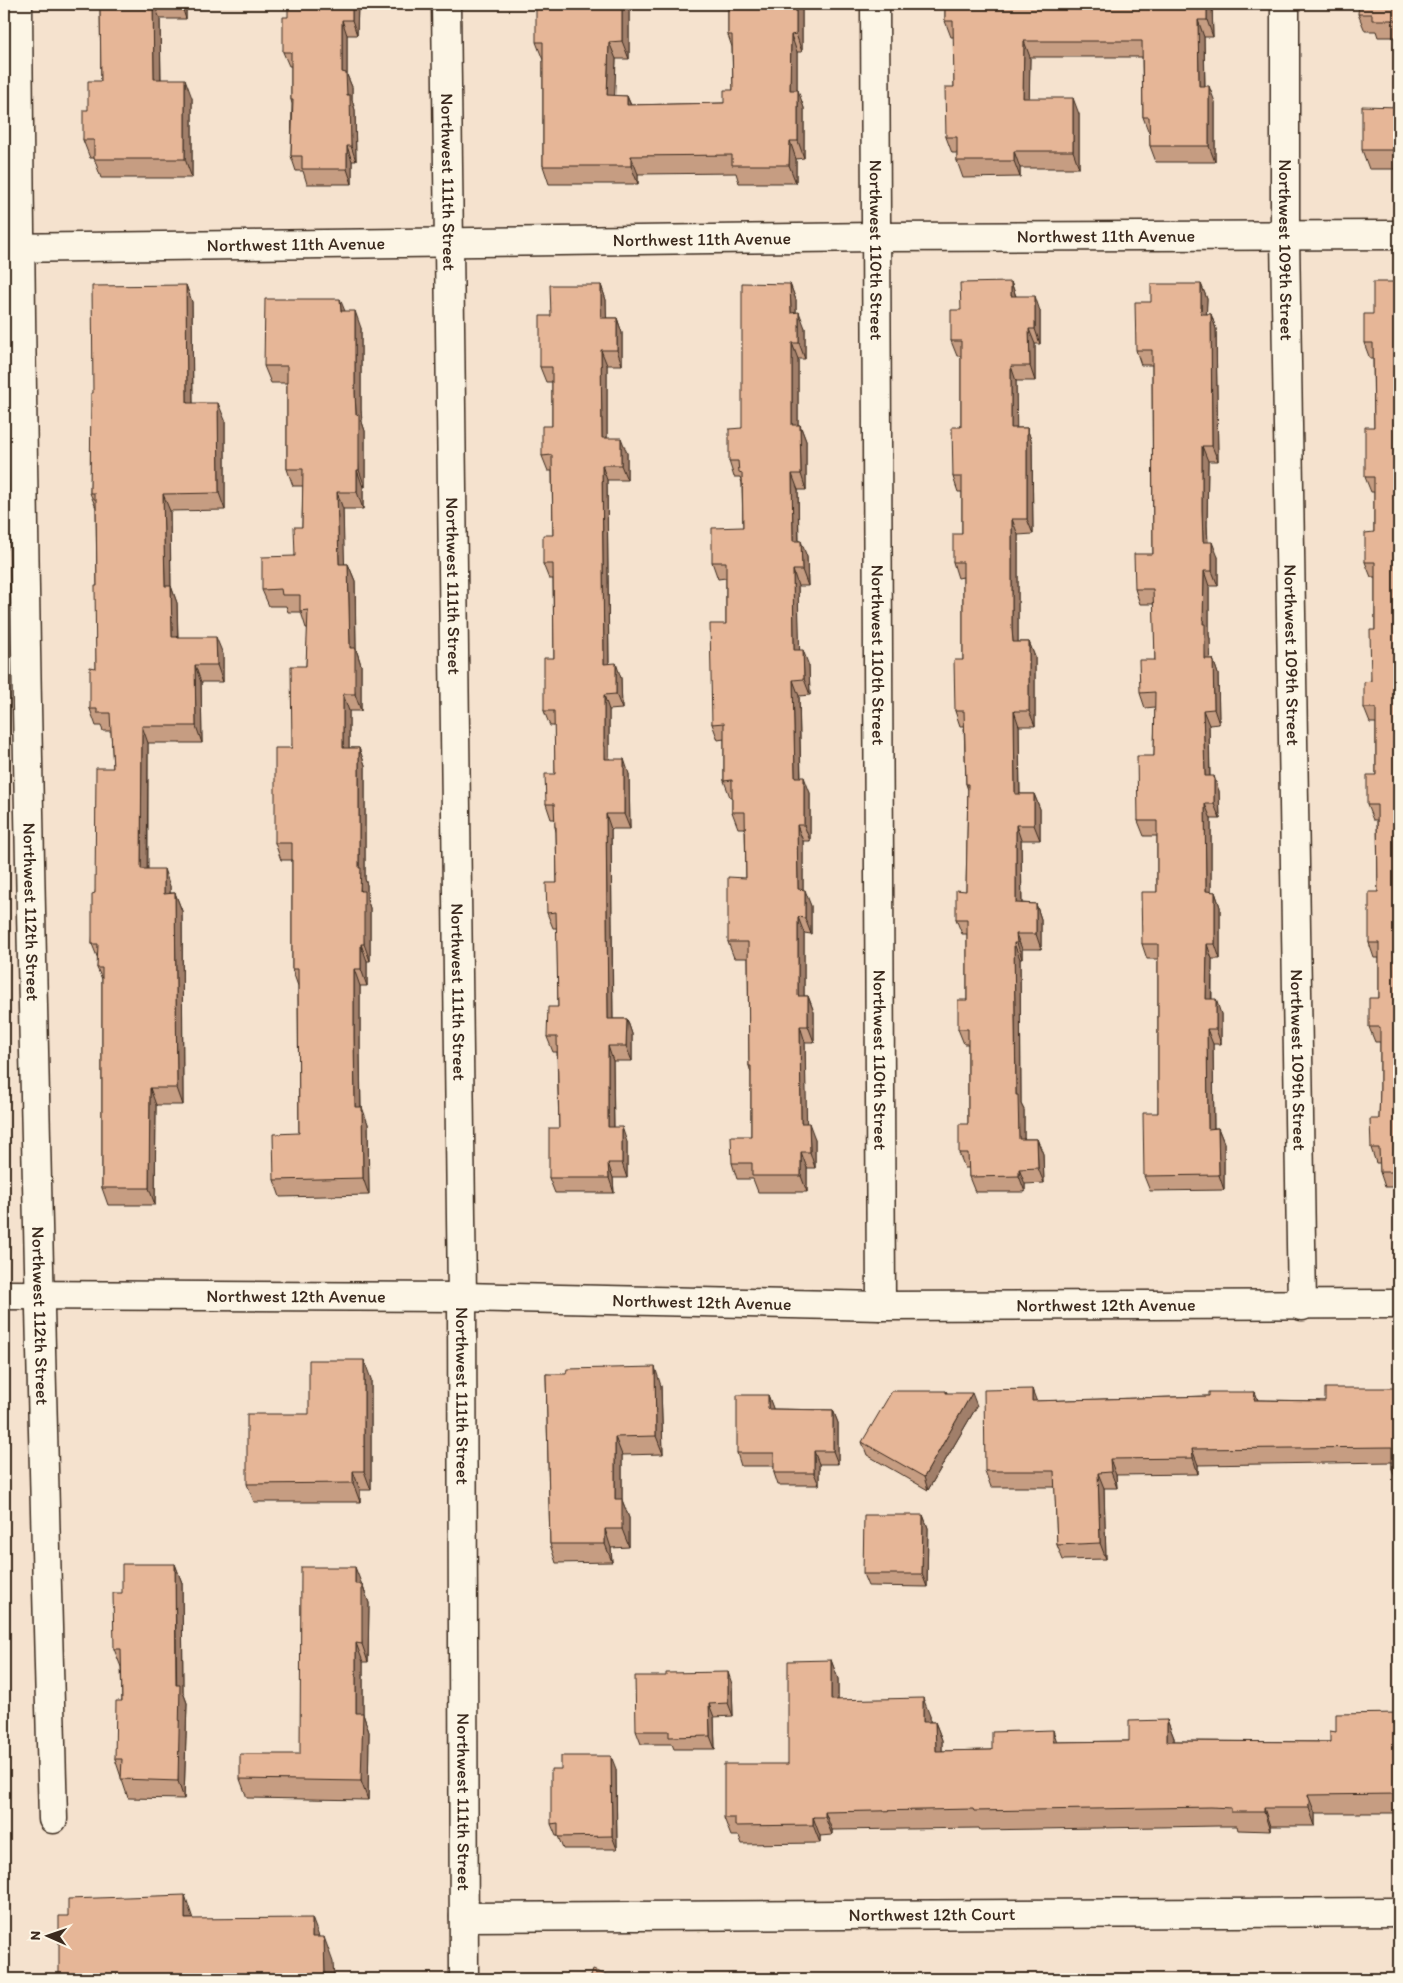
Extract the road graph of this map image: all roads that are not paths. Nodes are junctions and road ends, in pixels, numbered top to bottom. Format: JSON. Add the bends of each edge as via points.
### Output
{"nodes":[{"id":1,"x":18,"y":4,"type":"edge"},
{"id":2,"x":446,"y":4,"type":"edge"},
{"id":3,"x":875,"y":4,"type":"edge"},
{"id":4,"x":1285,"y":4,"type":"edge"},
{"id":5,"x":1399,"y":235,"type":"edge"},
{"id":6,"x":1285,"y":236,"type":"junction"},
{"id":7,"x":877,"y":237,"type":"junction"},
{"id":8,"x":448,"y":243,"type":"junction"},
{"id":9,"x":11,"y":248,"type":"edge"},
{"id":10,"x":39,"y":1294,"type":"junction"},
{"id":11,"x":4,"y":1295,"type":"edge"},
{"id":12,"x":462,"y":1297,"type":"junction"},
{"id":13,"x":1399,"y":1304,"type":"edge"},
{"id":14,"x":881,"y":1306,"type":"junction"},
{"id":15,"x":1302,"y":1306,"type":"junction"},
{"id":16,"x":53,"y":1819,"type":"dead end"},
{"id":17,"x":1399,"y":1912,"type":"edge"},
{"id":18,"x":464,"y":1917,"type":"junction"},
{"id":19,"x":464,"y":1979,"type":"edge"}],
"edges":[{"from":1,"to":9,"type":"street","name":"Northwest 112th Street"},
{"from":2,"to":8,"type":"street","name":"Northwest 111th Street"},
{"from":3,"to":7,"type":"street","name":"Northwest 110th Street"},
{"from":4,"to":6,"type":"street","name":"Northwest 109th Street"},
{"from":5,"to":6,"type":"street","name":"Northwest 11th Avenue"},
{"from":6,"to":7,"type":"street","name":"Northwest 11th Avenue"},
{"from":6,"to":15,"type":"street","name":"Northwest 109th Street"},
{"from":7,"to":8,"type":"street","name":"Northwest 11th Avenue"},
{"from":7,"to":14,"type":"street","name":"Northwest 110th Street"},
{"from":8,"to":9,"type":"street","name":"Northwest 11th Avenue"},
{"from":8,"to":12,"type":"street","name":"Northwest 111th Street"},
{"from":9,"to":10,"type":"street","name":"Northwest 112th Street"},
{"from":10,"to":11,"type":"street","name":"Northwest 12th Avenue"},
{"from":10,"to":12,"type":"street","name":"Northwest 12th Avenue"},
{"from":10,"to":16,"type":"street","name":"Northwest 112th Street"},
{"from":12,"to":14,"type":"street","name":"Northwest 12th Avenue"},
{"from":12,"to":18,"type":"street","name":"Northwest 111th Street"},
{"from":13,"to":15,"type":"street","name":"Northwest 12th Avenue"},
{"from":14,"to":15,"type":"street","name":"Northwest 12th Avenue"},
{"from":17,"to":18,"type":"street","name":"Northwest 12th Court"},
{"from":18,"to":19,"type":"street","name":"Northwest 111th Street"}]}
